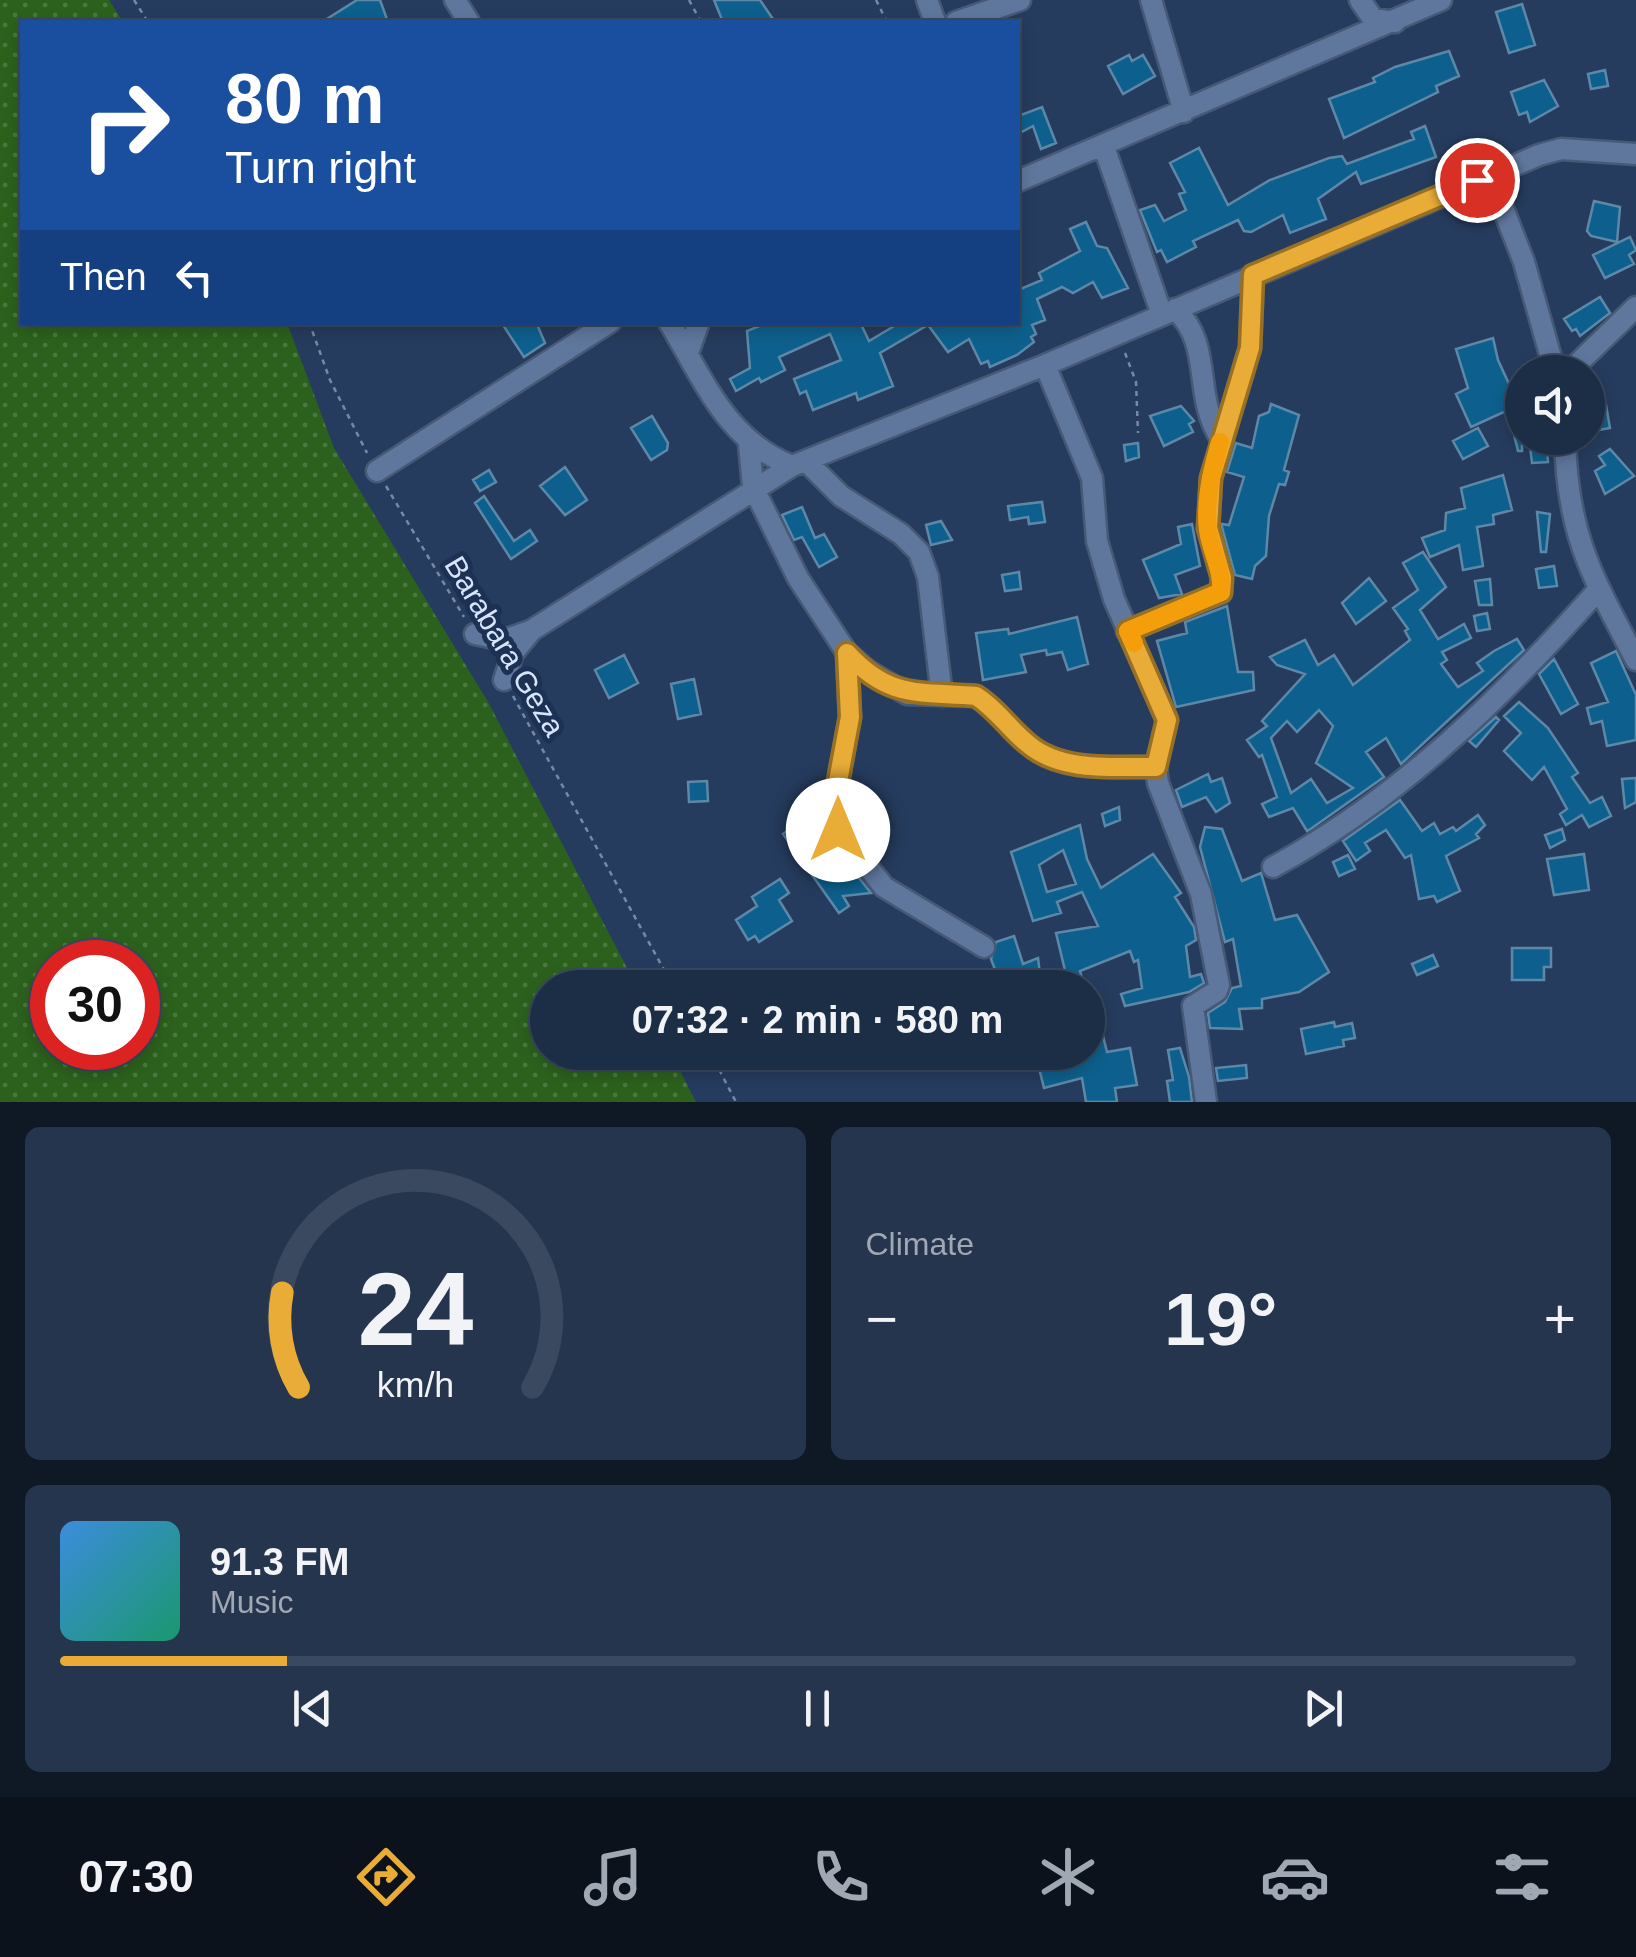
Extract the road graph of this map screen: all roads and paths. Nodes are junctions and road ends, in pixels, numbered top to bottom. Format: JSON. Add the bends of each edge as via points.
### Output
{"nodes":[{"id":1,"x":1020,"y":0,"type":"edge"},
{"id":2,"x":1150,"y":0,"type":"edge"},
{"id":3,"x":1360,"y":0,"type":"edge"},
{"id":4,"x":1440,"y":0,"type":"edge"},
{"id":5,"x":962,"y":20,"type":"edge"},
{"id":6,"x":1395,"y":22,"type":"junction"},
{"id":7,"x":1184,"y":112,"type":"junction"},
{"id":8,"x":1104,"y":147,"type":"junction"},
{"id":9,"x":1636,"y":154,"type":"edge"},
{"id":10,"x":1490,"y":175,"type":"junction"},
{"id":11,"x":1020,"y":180,"type":"edge"},
{"id":12,"x":1253,"y":275,"type":"junction"},
{"id":13,"x":1636,"y":307,"type":"edge"},
{"id":14,"x":1168,"y":312,"type":"junction"},
{"id":15,"x":310,"y":325,"type":"edge"},
{"id":16,"x":605,"y":325,"type":"edge"},
{"id":17,"x":671,"y":325,"type":"edge"},
{"id":18,"x":698,"y":325,"type":"edge"},
{"id":19,"x":1117,"y":333,"type":"junction"},
{"id":20,"x":688,"y":353,"type":"junction"},
{"id":21,"x":1550,"y":355,"type":"edge"},
{"id":22,"x":1587,"y":355,"type":"edge"},
{"id":23,"x":1045,"y":365,"type":"junction"},
{"id":24,"x":1138,"y":432,"type":"dead end"},
{"id":25,"x":1221,"y":440,"type":"junction"},
{"id":26,"x":748,"y":444,"type":"junction"},
{"id":27,"x":1565,"y":455,"type":"edge"},
{"id":28,"x":799,"y":464,"type":"junction"},
{"id":29,"x":378,"y":472,"type":"junction"},
{"id":30,"x":753,"y":487,"type":"junction"},
{"id":31,"x":1599,"y":589,"type":"junction"},
{"id":32,"x":532,"y":630,"type":"junction"},
{"id":33,"x":1128,"y":631,"type":"junction"},
{"id":34,"x":475,"y":634,"type":"joint"},
{"id":35,"x":847,"y":653,"type":"junction"},
{"id":36,"x":1636,"y":660,"type":"edge"},
{"id":37,"x":504,"y":680,"type":"joint"},
{"id":38,"x":942,"y":696,"type":"junction"},
{"id":39,"x":1156,"y":767,"type":"junction"},
{"id":40,"x":1273,"y":868,"type":"dead end"},
{"id":41,"x":984,"y":947,"type":"dead end"},
{"id":42,"x":664,"y":970,"type":"edge"},
{"id":43,"x":719,"y":1070,"type":"edge"},
{"id":44,"x":736,"y":1102,"type":"edge"},
{"id":45,"x":1206,"y":1102,"type":"edge"}],
"edges":[{"from":1,"to":5,"type":"street"},
{"from":2,"to":7,"type":"street"},
{"from":3,"to":6,"type":"street","via":[[1373,19]]},
{"from":4,"to":6,"type":"street"},
{"from":6,"to":7,"type":"street"},
{"from":7,"to":8,"type":"street"},
{"from":8,"to":11,"type":"street"},
{"from":8,"to":14,"type":"street"},
{"from":9,"to":10,"type":"street","via":[[1552,150]]},
{"from":10,"to":12,"type":"street"},
{"from":10,"to":21,"type":"street"},
{"from":12,"to":14,"type":"street"},
{"from":12,"to":25,"type":"street","via":[[1250,348]]},
{"from":13,"to":22,"type":"street"},
{"from":14,"to":19,"type":"street"},
{"from":14,"to":25,"type":"street","via":[[1195,333],[1204,408]]},
{"from":15,"to":29,"type":"path","name":"Barabara Geza"},
{"from":16,"to":29,"type":"street"},
{"from":17,"to":20,"type":"street"},
{"from":18,"to":20,"type":"street"},
{"from":19,"to":23,"type":"street"},
{"from":19,"to":24,"type":"path","via":[[1136,382]]},
{"from":20,"to":26,"type":"street"},
{"from":23,"to":28,"type":"street"},
{"from":23,"to":33,"type":"street","via":[[1092,478],[1097,541]]},
{"from":25,"to":33,"type":"street","via":[[1208,528],[1221,592]]},
{"from":26,"to":28,"type":"street"},
{"from":26,"to":30,"type":"street"},
{"from":27,"to":31,"type":"street","via":[[1573,526]]},
{"from":28,"to":30,"type":"street"},
{"from":28,"to":38,"type":"street","via":[[919,552]]},
{"from":29,"to":34,"type":"path","name":"Barabara Geza"},
{"from":30,"to":32,"type":"street"},
{"from":30,"to":35,"type":"street","via":[[798,578]]},
{"from":31,"to":36,"type":"street"},
{"from":31,"to":40,"type":"street","via":[[1427,762],[1349,824]]},
{"from":32,"to":34,"type":"street","via":[[504,640]]},
{"from":32,"to":37,"type":"street","via":[[513,653]]},
{"from":33,"to":39,"type":"street","via":[[1167,720]]},
{"from":35,"to":38,"type":"street","via":[[906,694]]},
{"from":35,"to":41,"type":"street","via":[[850,717],[836,792],[838,830],[900,901]]},
{"from":37,"to":42,"type":"path","name":"Barabara Geza"},
{"from":38,"to":39,"type":"street","via":[[976,696],[1029,746],[1053,759]]},
{"from":39,"to":45,"type":"street","via":[[1201,894],[1218,975],[1217,991],[1193,1006]]},
{"from":43,"to":44,"type":"path"}]}
